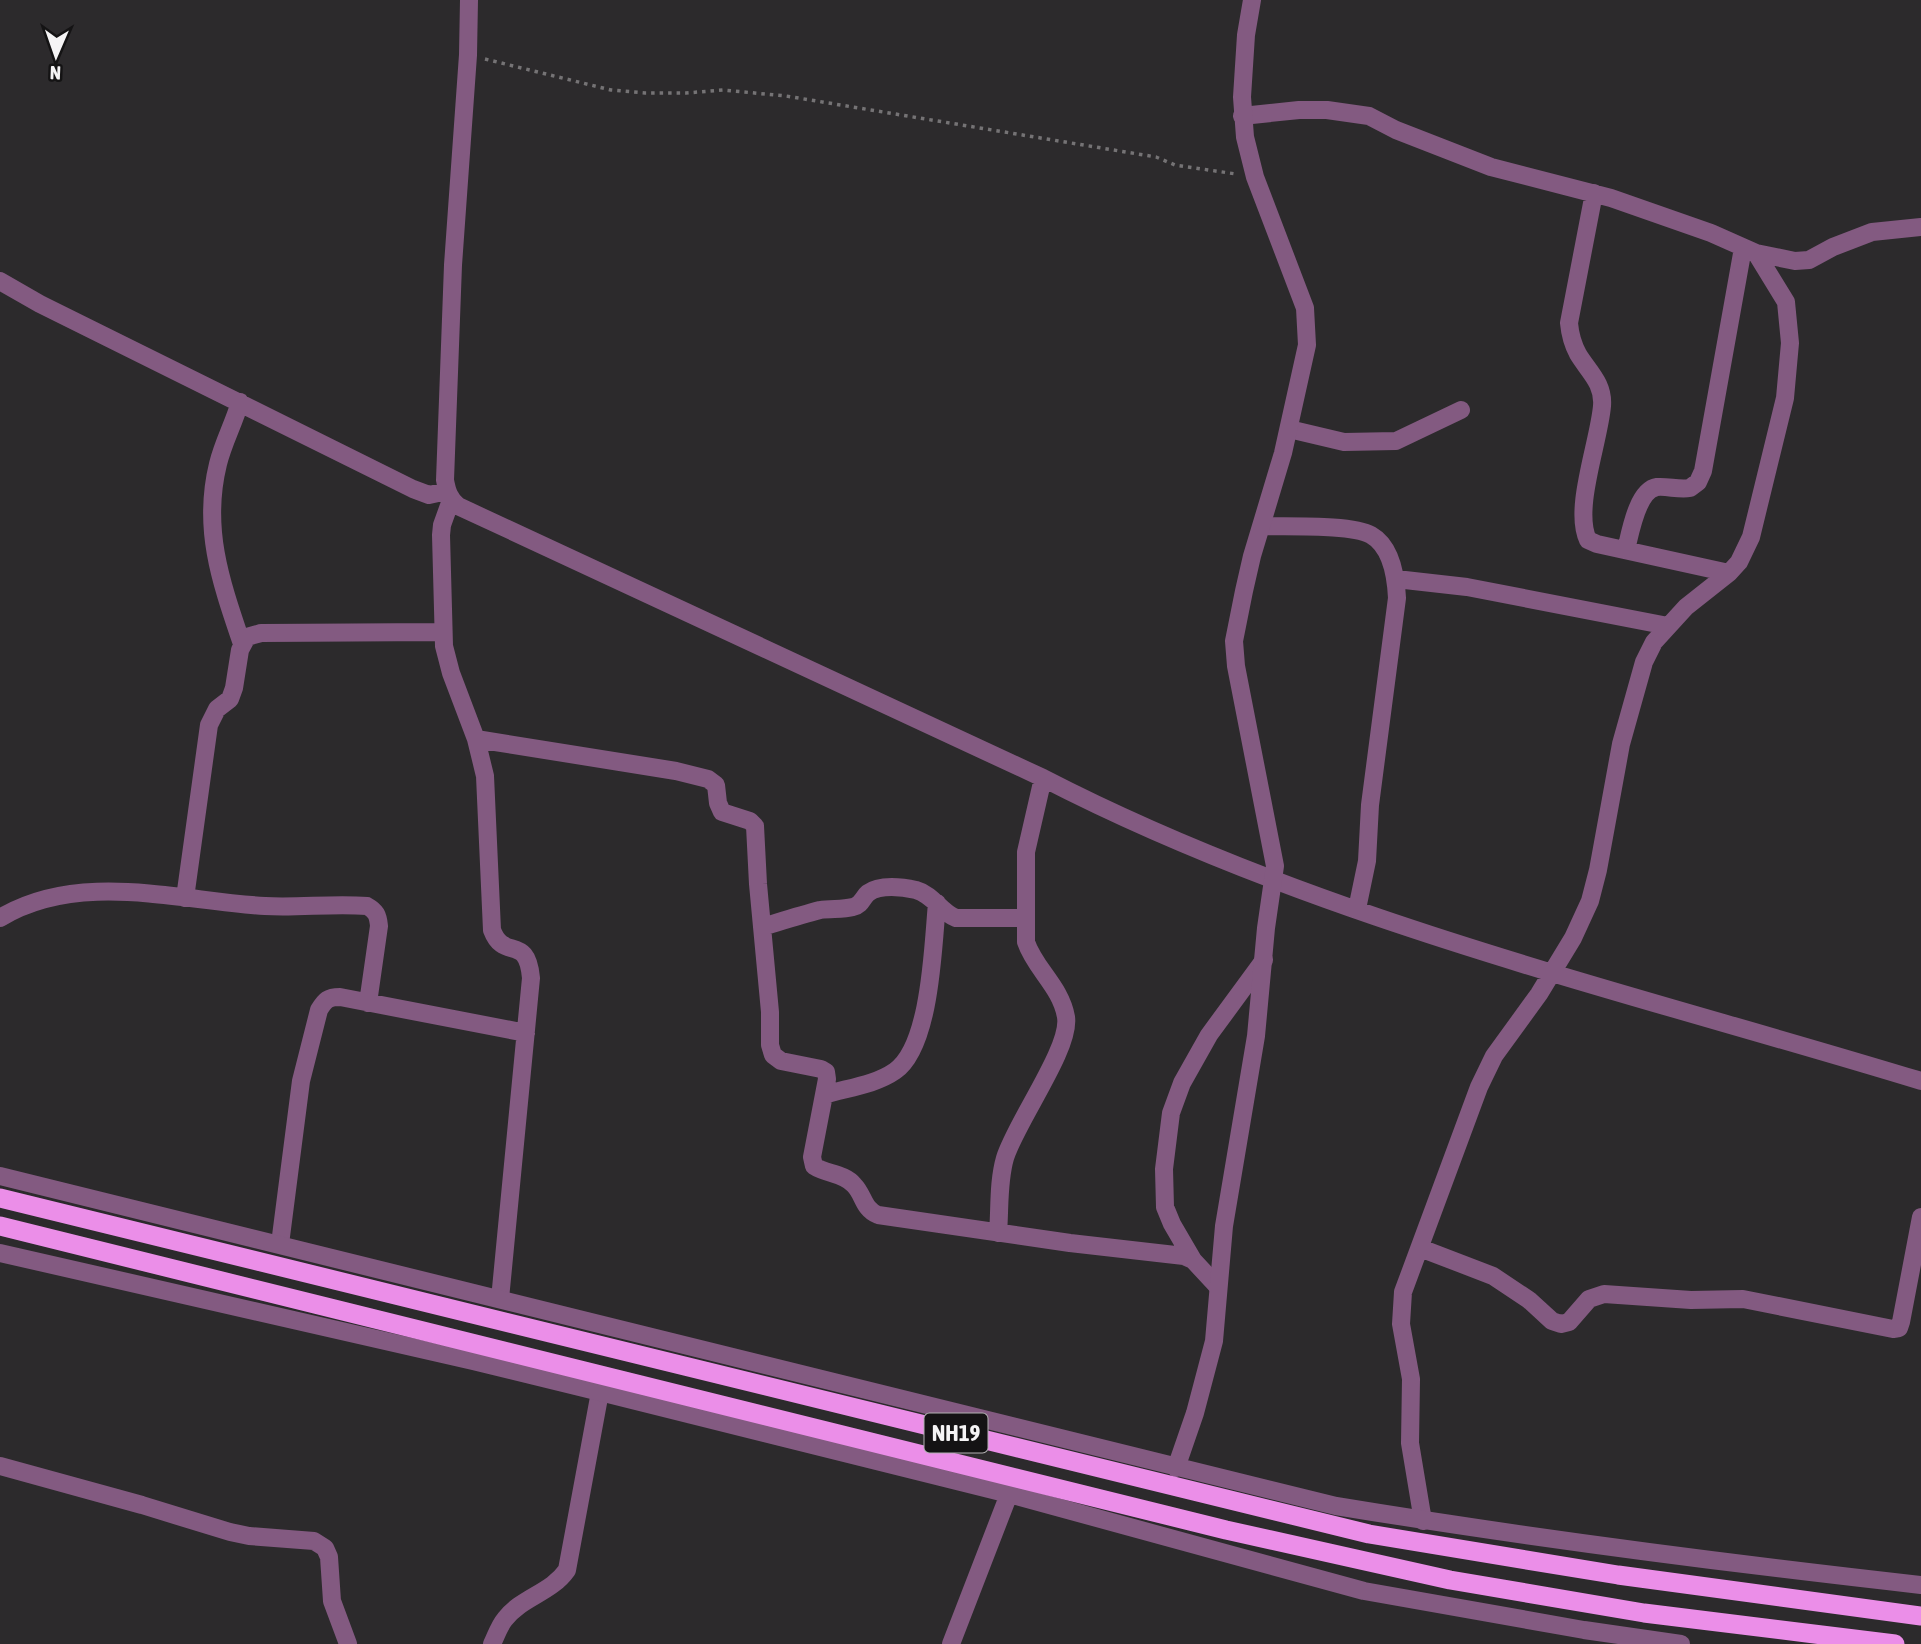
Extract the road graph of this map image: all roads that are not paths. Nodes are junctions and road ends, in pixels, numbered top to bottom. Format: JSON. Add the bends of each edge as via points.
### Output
{"nodes":[{"id":1,"x":469,"y":0,"type":"edge"},
{"id":2,"x":1252,"y":0,"type":"edge"},
{"id":3,"x":1242,"y":116,"type":"junction"},
{"id":4,"x":1594,"y":193,"type":"junction"},
{"id":5,"x":1921,"y":227,"type":"edge"},
{"id":6,"x":1749,"y":250,"type":"junction"},
{"id":7,"x":0,"y":281,"type":"edge"},
{"id":8,"x":239,"y":405,"type":"junction"},
{"id":9,"x":1461,"y":410,"type":"dead end"},
{"id":10,"x":1289,"y":429,"type":"junction"},
{"id":11,"x":449,"y":500,"type":"junction"},
{"id":12,"x":1262,"y":526,"type":"junction"},
{"id":13,"x":1626,"y":550,"type":"junction"},
{"id":14,"x":1729,"y":573,"type":"junction"},
{"id":15,"x":1396,"y":579,"type":"junction"},
{"id":16,"x":1668,"y":626,"type":"junction"},
{"id":17,"x":443,"y":632,"type":"junction"},
{"id":18,"x":242,"y":644,"type":"junction"},
{"id":19,"x":476,"y":739,"type":"junction"},
{"id":20,"x":1042,"y":782,"type":"junction"},
{"id":21,"x":1272,"y":893,"type":"junction"},
{"id":22,"x":185,"y":898,"type":"junction"},
{"id":23,"x":937,"y":903,"type":"junction"},
{"id":24,"x":1357,"y":909,"type":"junction"},
{"id":25,"x":0,"y":918,"type":"edge"},
{"id":26,"x":1025,"y":918,"type":"junction"},
{"id":27,"x":762,"y":927,"type":"junction"},
{"id":28,"x":1264,"y":960,"type":"junction"},
{"id":29,"x":1550,"y":973,"type":"junction"},
{"id":30,"x":368,"y":1003,"type":"junction"},
{"id":31,"x":526,"y":1033,"type":"junction"},
{"id":32,"x":1921,"y":1081,"type":"edge"},
{"id":33,"x":824,"y":1095,"type":"junction"},
{"id":34,"x":0,"y":1176,"type":"edge"},
{"id":35,"x":0,"y":1198,"type":"edge"},
{"id":36,"x":39,"y":1208,"type":"junction"},
{"id":37,"x":1921,"y":1217,"type":"edge"},
{"id":38,"x":0,"y":1226,"type":"edge"},
{"id":39,"x":998,"y":1233,"type":"junction"},
{"id":40,"x":280,"y":1244,"type":"junction"},
{"id":41,"x":1420,"y":1248,"type":"junction"},
{"id":42,"x":0,"y":1253,"type":"edge"},
{"id":43,"x":1193,"y":1260,"type":"junction"},
{"id":44,"x":1218,"y":1287,"type":"junction"},
{"id":45,"x":500,"y":1299,"type":"junction"},
{"id":46,"x":600,"y":1392,"type":"junction"},
{"id":47,"x":0,"y":1466,"type":"edge"},
{"id":48,"x":1176,"y":1468,"type":"junction"},
{"id":49,"x":1009,"y":1494,"type":"junction"},
{"id":50,"x":1423,"y":1521,"type":"junction"},
{"id":51,"x":1921,"y":1585,"type":"edge"},
{"id":52,"x":1921,"y":1616,"type":"edge"},
{"id":53,"x":348,"y":1644,"type":"edge"},
{"id":54,"x":492,"y":1644,"type":"edge"},
{"id":55,"x":951,"y":1644,"type":"edge"},
{"id":56,"x":1681,"y":1644,"type":"edge"},
{"id":57,"x":1895,"y":1644,"type":"edge"}],
"edges":[{"from":1,"to":11,"type":"street","via":[[449,340]]},
{"from":2,"to":3,"type":"street"},
{"from":3,"to":4,"type":"street","via":[[1327,110],[1369,116],[1491,167]]},
{"from":3,"to":10,"type":"street","via":[[1255,177],[1305,308],[1307,345]]},
{"from":4,"to":6,"type":"street"},
{"from":4,"to":13,"type":"street","via":[[1569,323],[1574,347],[1593,373],[1602,403],[1583,530],[1588,540]]},
{"from":5,"to":6,"type":"street","via":[[1872,232],[1808,260]]},
{"from":6,"to":13,"type":"street","via":[[1703,471],[1690,488],[1649,490],[1638,507]]},
{"from":6,"to":14,"type":"street","via":[[1786,302],[1790,343],[1774,447],[1754,527],[1745,552]]},
{"from":7,"to":8,"type":"street"},
{"from":8,"to":11,"type":"street","via":[[413,489]]},
{"from":8,"to":18,"type":"street","via":[[215,480],[212,522],[222,583]]},
{"from":9,"to":10,"type":"street","via":[[1396,441],[1344,442]]},
{"from":10,"to":12,"type":"street"},
{"from":11,"to":17,"type":"street","via":[[442,525]]},
{"from":11,"to":20,"type":"street"},
{"from":12,"to":15,"type":"street","via":[[1371,535],[1381,544]]},
{"from":12,"to":21,"type":"street","via":[[1244,591],[1234,653],[1274,854]]},
{"from":13,"to":14,"type":"street"},
{"from":14,"to":16,"type":"street"},
{"from":15,"to":16,"type":"street","via":[[1468,587]]},
{"from":15,"to":24,"type":"street","via":[[1367,861]]},
{"from":16,"to":29,"type":"street","via":[[1644,662],[1631,705],[1590,901]]},
{"from":17,"to":18,"type":"street","via":[[261,633],[247,637]]},
{"from":17,"to":19,"type":"street","via":[[451,673]]},
{"from":18,"to":22,"type":"street","via":[[230,699],[217,709],[209,724]]},
{"from":19,"to":27,"type":"street","via":[[708,779],[716,785],[722,813],[750,821],[755,827]]},
{"from":19,"to":31,"type":"street","via":[[486,785],[492,930],[501,944],[528,958],[531,978]]},
{"from":20,"to":21,"type":"street","via":[[1168,838]]},
{"from":20,"to":26,"type":"street","via":[[1026,852]]},
{"from":21,"to":24,"type":"street"},
{"from":21,"to":28,"type":"street"},
{"from":22,"to":25,"type":"street","via":[[87,893],[42,900]]},
{"from":22,"to":30,"type":"street","via":[[265,906],[358,905],[374,910],[379,926]]},
{"from":23,"to":26,"type":"street","via":[[956,918]]},
{"from":23,"to":27,"type":"street","via":[[915,890],[876,889],[854,907],[822,910]]},
{"from":23,"to":33,"type":"street","via":[[922,1024],[905,1061],[885,1077]]},
{"from":24,"to":29,"type":"street"},
{"from":26,"to":39,"type":"street","via":[[1026,942],[1062,1002],[1066,1031],[1005,1159]]},
{"from":27,"to":33,"type":"street","via":[[773,1055],[780,1061],[825,1072]]},
{"from":28,"to":43,"type":"street","via":[[1209,1035],[1171,1113],[1165,1207]]},
{"from":28,"to":44,"type":"street"},
{"from":29,"to":32,"type":"street"},
{"from":29,"to":41,"type":"street","via":[[1494,1056],[1479,1087]]},
{"from":30,"to":31,"type":"street"},
{"from":30,"to":40,"type":"street","via":[[331,997],[319,1010],[301,1081]]},
{"from":31,"to":45,"type":"street"},
{"from":33,"to":39,"type":"street","via":[[814,1166],[855,1185],[870,1212]]},
{"from":34,"to":36,"type":"street"},
{"from":34,"to":40,"type":"street"},
{"from":35,"to":36,"type":"highway","number":"NH19"},
{"from":36,"to":52,"type":"highway","number":"NH19","via":[[1369,1535]]},
{"from":37,"to":41,"type":"street","via":[[1901,1322],[1893,1329],[1743,1299],[1604,1294],[1589,1299],[1569,1322],[1561,1324],[1493,1276]]},
{"from":38,"to":57,"type":"highway","number":"NH19","via":[[1226,1530],[1450,1580],[1644,1613]]},
{"from":39,"to":43,"type":"street"},
{"from":40,"to":45,"type":"street"},
{"from":41,"to":50,"type":"street","via":[[1403,1292],[1401,1311],[1411,1379],[1410,1443]]},
{"from":42,"to":46,"type":"street"},
{"from":43,"to":44,"type":"street"},
{"from":44,"to":48,"type":"street","via":[[1209,1364]]},
{"from":45,"to":48,"type":"street"},
{"from":46,"to":49,"type":"street"},
{"from":46,"to":54,"type":"street","via":[[567,1570],[561,1580],[505,1618]]},
{"from":47,"to":53,"type":"street","via":[[230,1532],[314,1541],[329,1557],[332,1601]]},
{"from":48,"to":50,"type":"street","via":[[1336,1506]]},
{"from":49,"to":55,"type":"street"},
{"from":49,"to":56,"type":"street","via":[[1364,1591]]},
{"from":50,"to":51,"type":"street"}]}
